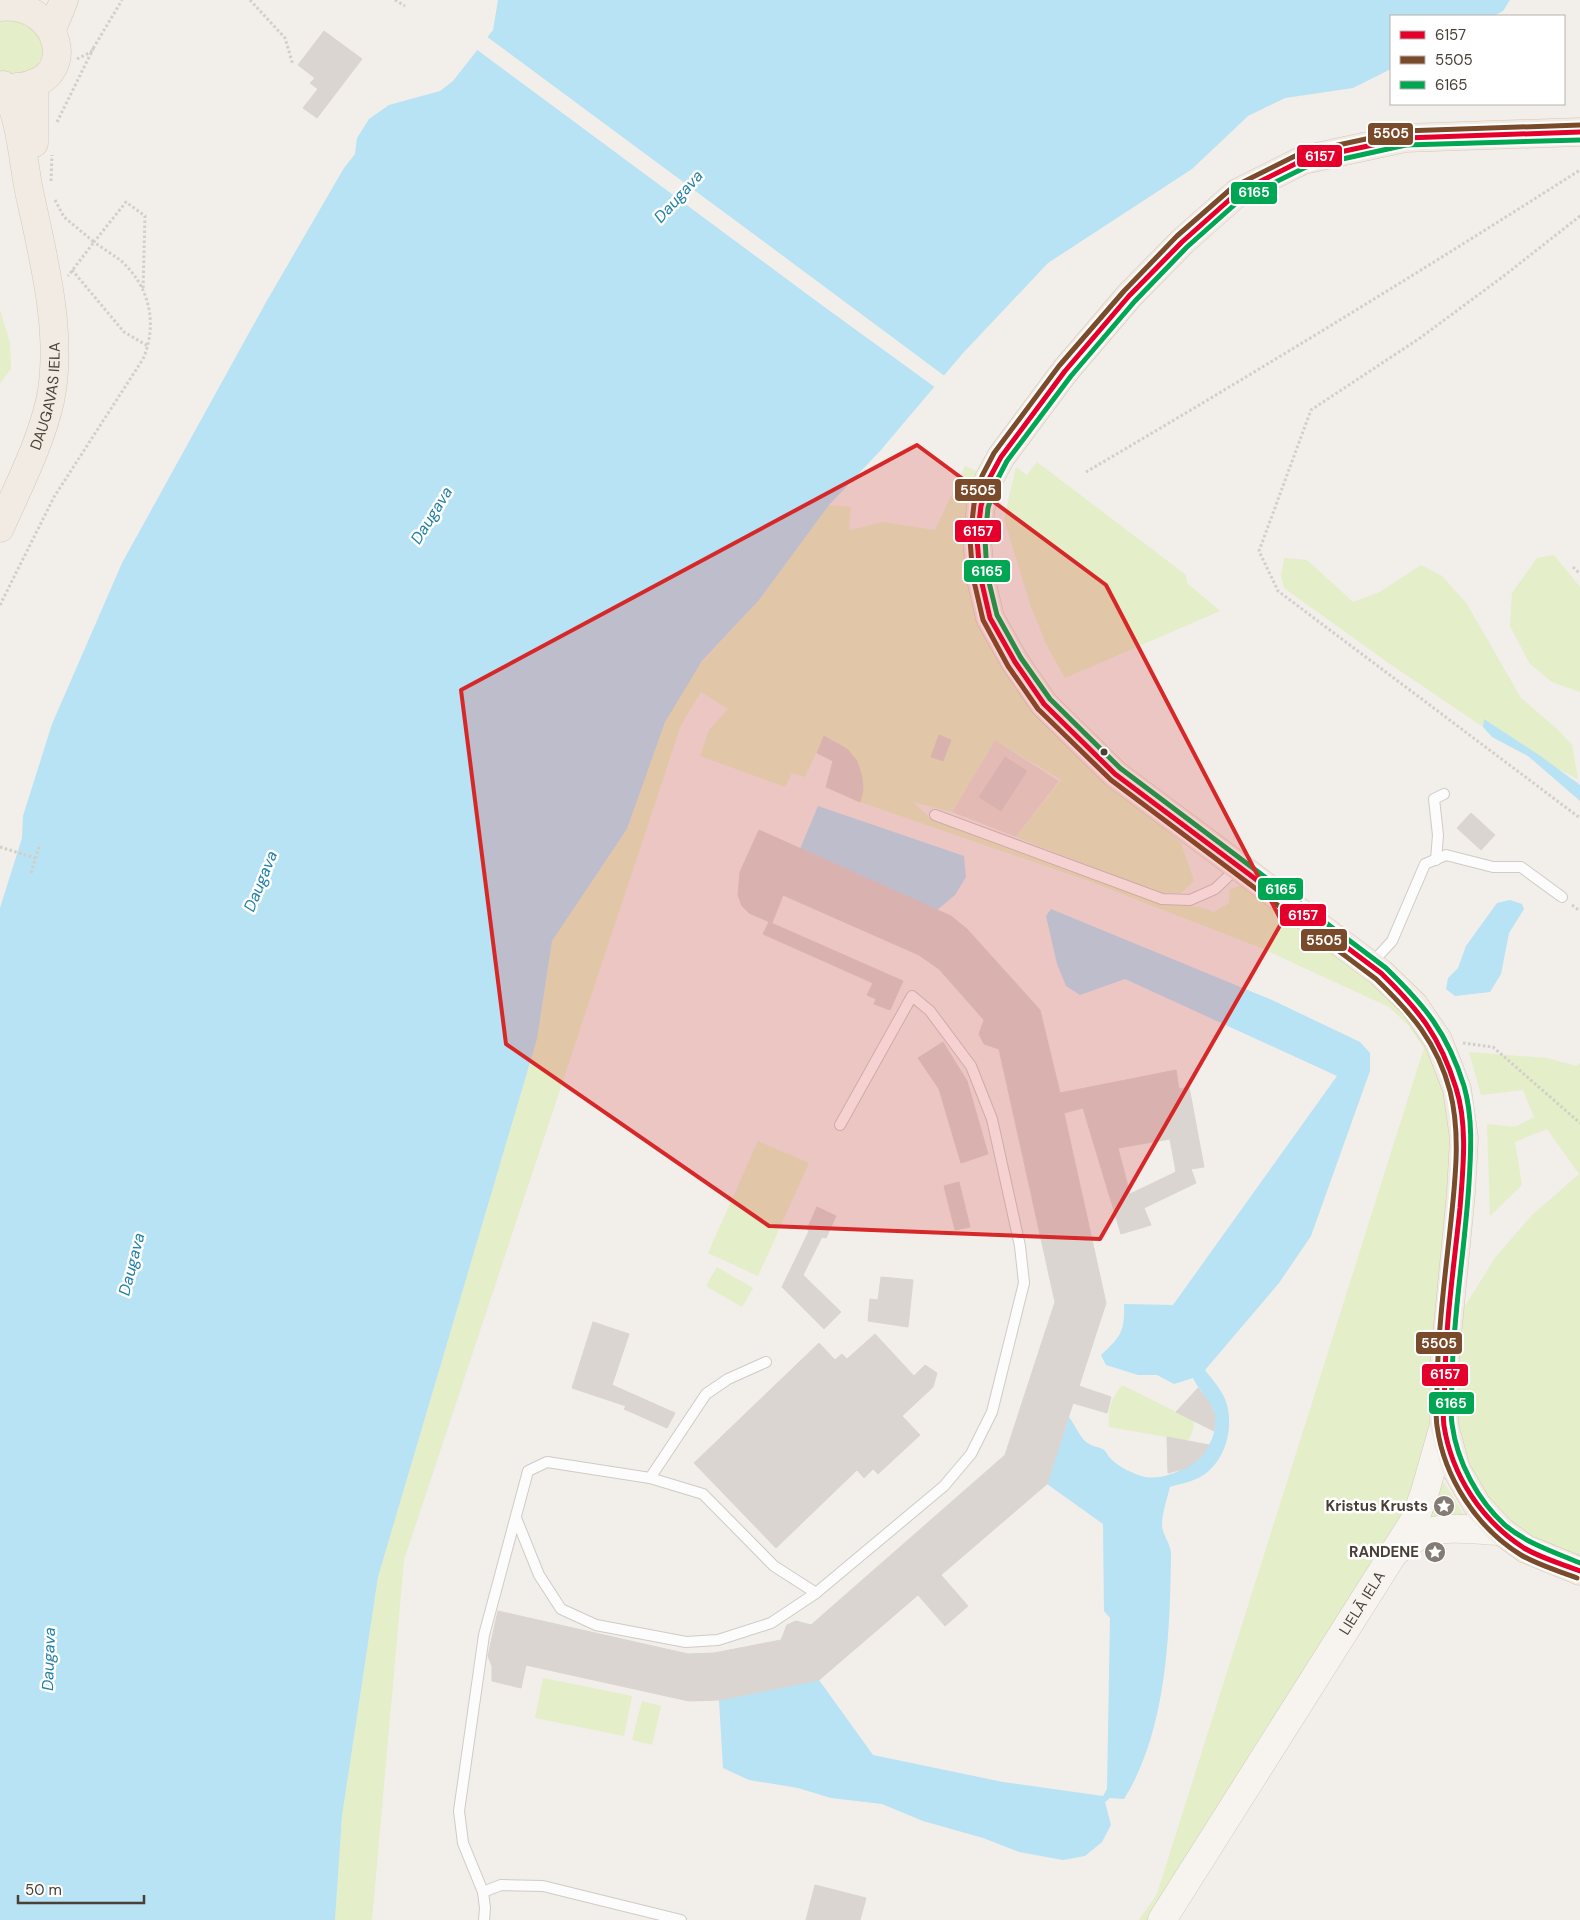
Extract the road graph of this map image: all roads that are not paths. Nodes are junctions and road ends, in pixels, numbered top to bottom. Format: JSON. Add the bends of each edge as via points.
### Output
{"nodes":[{"id":1,"x":64,"y":0,"type":"edge"},
{"id":2,"x":32,"y":3,"type":"edge"},
{"id":3,"x":0,"y":8,"type":"edge"},
{"id":4,"x":53,"y":27,"type":"junction"},
{"id":5,"x":34,"y":83,"type":"junction"},
{"id":6,"x":2,"y":84,"type":"edge"},
{"id":7,"x":1580,"y":132,"type":"edge"},
{"id":8,"x":43,"y":257,"type":"junction"},
{"id":9,"x":0,"y":528,"type":"edge"},
{"id":10,"x":1444,"y":794,"type":"dead end"},
{"id":11,"x":935,"y":815,"type":"dead end"},
{"id":12,"x":1436,"y":860,"type":"junction"},
{"id":13,"x":1239,"y":867,"type":"junction"},
{"id":14,"x":1562,"y":896,"type":"dead end"},
{"id":15,"x":1371,"y":965,"type":"junction"},
{"id":16,"x":840,"y":1125,"type":"dead end"},
{"id":17,"x":766,"y":1362,"type":"dead end"},
{"id":18,"x":1444,"y":1425,"type":"junction"},
{"id":19,"x":650,"y":1478,"type":"junction"},
{"id":20,"x":516,"y":1518,"type":"junction"},
{"id":21,"x":1501,"y":1531,"type":"junction"},
{"id":22,"x":1396,"y":1551,"type":"junction"},
{"id":23,"x":1580,"y":1572,"type":"edge"},
{"id":24,"x":816,"y":1593,"type":"junction"},
{"id":25,"x":482,"y":1892,"type":"junction"},
{"id":26,"x":484,"y":1920,"type":"edge"},
{"id":27,"x":681,"y":1920,"type":"edge"},
{"id":28,"x":1162,"y":1920,"type":"edge"}],
"edges":[{"from":1,"to":4,"type":"main road"},
{"from":2,"to":3,"type":"main road"},
{"from":2,"to":4,"type":"main road"},
{"from":4,"to":5,"type":"main road","via":[[58,42],[56,58],[46,74]]},
{"from":5,"to":6,"type":"main road","via":[[19,87]]},
{"from":5,"to":8,"type":"main road","name":"DAUGAVAS IELA","via":[[34,132]]},
{"from":6,"to":8,"type":"main road","name":"DAUGAVAS IELA","via":[[16,117]]},
{"from":7,"to":13,"type":"main road","name":"LIELĀ IELA","via":[[1405,138],[1303,160],[1238,193],[1182,242],[1129,296],[1025,422],[989,479],[981,506],[977,539],[980,575],[990,618],[1015,662],[1044,704],[1115,774]]},
{"from":8,"to":9,"type":"main road","name":"DAUGAVAS IELA","via":[[52,319],[52,386],[44,423]]},
{"from":10,"to":12,"type":"lane","via":[[1434,799],[1438,835]]},
{"from":11,"to":13,"type":"lane","via":[[1162,899],[1190,900],[1215,889]]},
{"from":12,"to":14,"type":"lane","via":[[1446,855],[1493,866],[1521,867]]},
{"from":12,"to":15,"type":"lane","via":[[1425,864],[1392,941]]},
{"from":13,"to":15,"type":"main road","name":"LIELĀ IELA"},
{"from":15,"to":18,"type":"main road","name":"LIELĀ IELA","via":[[1414,1005],[1438,1040],[1457,1088],[1464,1138],[1461,1202],[1445,1356]]},
{"from":16,"to":24,"type":"lane","via":[[912,996],[930,1011],[971,1066],[992,1119],[1020,1246],[1024,1283],[992,1412],[970,1454],[944,1486]]},
{"from":17,"to":19,"type":"lane","via":[[728,1379],[706,1394]]},
{"from":18,"to":21,"type":"main road","via":[[1456,1469],[1477,1505]]},
{"from":18,"to":22,"type":"main road","name":"LIELĀ IELA","via":[[1424,1495],[1414,1521]]},
{"from":19,"to":20,"type":"lane","via":[[548,1462],[528,1471]]},
{"from":19,"to":24,"type":"lane","via":[[703,1494],[774,1566]]},
{"from":20,"to":24,"type":"lane","via":[[538,1575],[561,1609],[596,1625],[686,1642],[718,1640],[770,1623]]},
{"from":20,"to":25,"type":"lane","via":[[484,1635],[459,1810],[463,1843]]},
{"from":21,"to":22,"type":"main road","via":[[1438,1531],[1420,1536]]},
{"from":21,"to":23,"type":"main road","via":[[1526,1549]]},
{"from":22,"to":28,"type":"main road","name":"LIELĀ IELA"},
{"from":25,"to":26,"type":"lane"},
{"from":25,"to":27,"type":"lane","via":[[502,1885],[543,1886]]}]}
